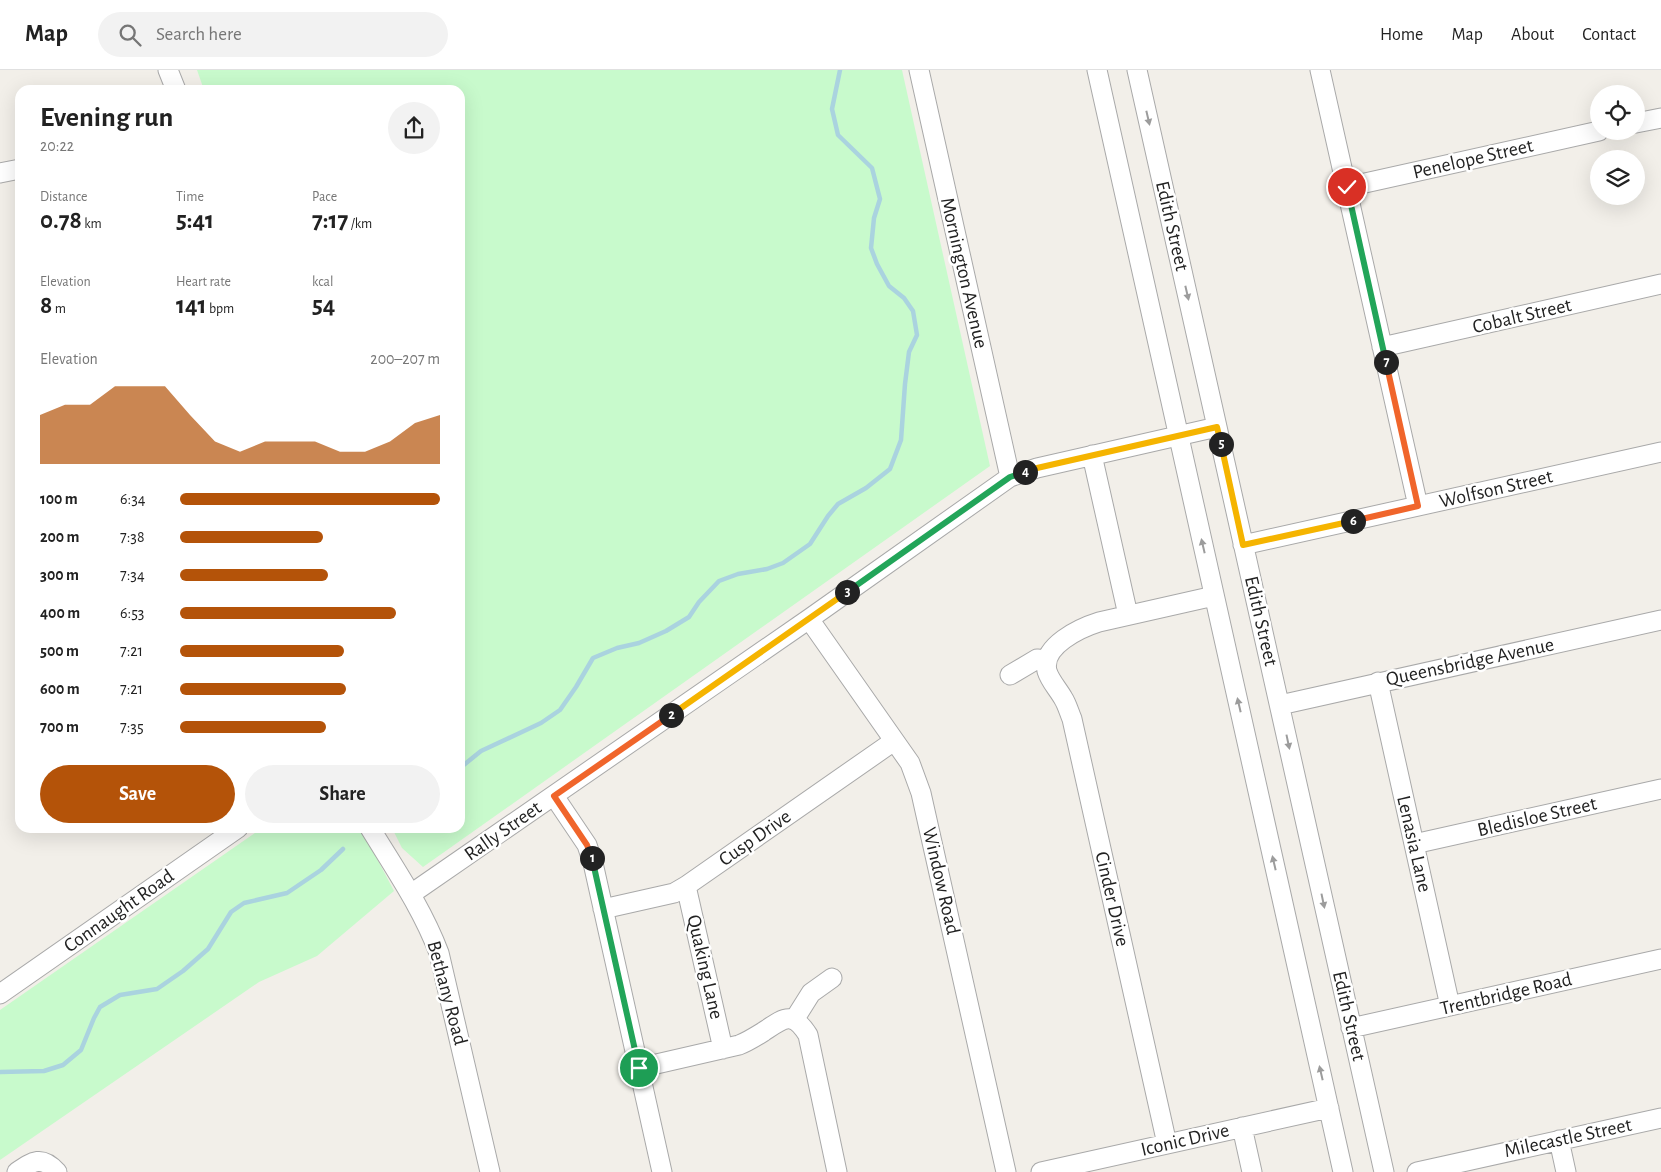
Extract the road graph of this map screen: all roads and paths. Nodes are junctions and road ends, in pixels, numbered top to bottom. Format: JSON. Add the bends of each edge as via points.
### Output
{"nodes":[{"id":1,"x":168,"y":70,"type":"edge"},
{"id":2,"x":918,"y":70,"type":"edge"},
{"id":3,"x":1097,"y":70,"type":"edge"},
{"id":4,"x":1137,"y":70,"type":"edge"},
{"id":5,"x":1320,"y":70,"type":"edge"},
{"id":6,"x":174,"y":85,"type":"edge"},
{"id":7,"x":1661,"y":118,"type":"edge"},
{"id":8,"x":1645,"y":121,"type":"edge"},
{"id":9,"x":1590,"y":133,"type":"edge"},
{"id":10,"x":15,"y":170,"type":"edge"},
{"id":11,"x":0,"y":173,"type":"edge"},
{"id":12,"x":1347,"y":187,"type":"junction"},
{"id":13,"x":1661,"y":284,"type":"edge"},
{"id":14,"x":1382,"y":346,"type":"junction"},
{"id":15,"x":1217,"y":427,"type":"junction"},
{"id":16,"x":1179,"y":436,"type":"junction"},
{"id":17,"x":1661,"y":452,"type":"edge"},
{"id":18,"x":1092,"y":455,"type":"junction"},
{"id":19,"x":1010,"y":477,"type":"junction"},
{"id":20,"x":1418,"y":506,"type":"junction"},
{"id":21,"x":1243,"y":545,"type":"junction"},
{"id":22,"x":1214,"y":596,"type":"junction"},
{"id":23,"x":1128,"y":615,"type":"junction"},
{"id":24,"x":809,"y":619,"type":"junction"},
{"id":25,"x":1661,"y":620,"type":"edge"},
{"id":26,"x":1046,"y":660,"type":"junction"},
{"id":27,"x":1010,"y":675,"type":"dead end"},
{"id":28,"x":1378,"y":682,"type":"junction"},
{"id":29,"x":1280,"y":705,"type":"junction"},
{"id":30,"x":894,"y":741,"type":"junction"},
{"id":31,"x":1661,"y":789,"type":"edge"},
{"id":32,"x":554,"y":796,"type":"junction"},
{"id":33,"x":231,"y":833,"type":"edge"},
{"id":34,"x":373,"y":833,"type":"edge"},
{"id":35,"x":1414,"y":844,"type":"junction"},
{"id":36,"x":686,"y":886,"type":"junction"},
{"id":37,"x":411,"y":894,"type":"junction"},
{"id":38,"x":603,"y":909,"type":"junction"},
{"id":39,"x":1661,"y":959,"type":"edge"},
{"id":40,"x":832,"y":978,"type":"dead end"},
{"id":41,"x":0,"y":994,"type":"edge"},
{"id":42,"x":1450,"y":1006,"type":"junction"},
{"id":43,"x":794,"y":1020,"type":"junction"},
{"id":44,"x":1351,"y":1028,"type":"junction"},
{"id":45,"x":723,"y":1049,"type":"junction"},
{"id":46,"x":639,"y":1068,"type":"junction"},
{"id":47,"x":1329,"y":1108,"type":"junction"},
{"id":48,"x":1661,"y":1118,"type":"edge"},
{"id":49,"x":1242,"y":1127,"type":"junction"},
{"id":50,"x":1559,"y":1140,"type":"junction"},
{"id":51,"x":1167,"y":1144,"type":"junction"},
{"id":52,"x":1076,"y":1168,"type":"edge"},
{"id":53,"x":17,"y":1172,"type":"edge"},
{"id":54,"x":57,"y":1172,"type":"edge"},
{"id":55,"x":490,"y":1172,"type":"edge"},
{"id":56,"x":662,"y":1172,"type":"edge"},
{"id":57,"x":836,"y":1172,"type":"edge"},
{"id":58,"x":1006,"y":1172,"type":"edge"},
{"id":59,"x":1041,"y":1172,"type":"edge"},
{"id":60,"x":1252,"y":1172,"type":"edge"},
{"id":61,"x":1343,"y":1172,"type":"edge"},
{"id":62,"x":1384,"y":1172,"type":"edge"},
{"id":63,"x":1416,"y":1172,"type":"edge"},
{"id":64,"x":1566,"y":1172,"type":"edge"}],
"edges":[{"from":1,"to":6,"type":"street"},
{"from":2,"to":19,"type":"street","name":"Mornington Avenue"},
{"from":3,"to":16,"type":"street","name":"Edith Street"},
{"from":4,"to":15,"type":"street","name":"Edith Street","one_way":true},
{"from":5,"to":12,"type":"street"},
{"from":7,"to":8,"type":"street"},
{"from":9,"to":12,"type":"street","name":"Penelope Street"},
{"from":10,"to":11,"type":"street"},
{"from":12,"to":14,"type":"street"},
{"from":13,"to":14,"type":"street","name":"Cobalt Street"},
{"from":14,"to":20,"type":"street"},
{"from":15,"to":16,"type":"street","name":"Rally Street"},
{"from":15,"to":21,"type":"street","name":"Edith Street"},
{"from":16,"to":18,"type":"street","name":"Rally Street"},
{"from":22,"to":16,"type":"street","name":"Edith Street","one_way":true},
{"from":17,"to":20,"type":"street","name":"Wolfson Street"},
{"from":18,"to":19,"type":"street","name":"Rally Street"},
{"from":18,"to":23,"type":"street"},
{"from":19,"to":24,"type":"street","name":"Rally Street"},
{"from":20,"to":21,"type":"street","name":"Wolfson Street"},
{"from":21,"to":29,"type":"street","name":"Edith Street"},
{"from":22,"to":23,"type":"street"},
{"from":47,"to":22,"type":"street","name":"Edith Street","one_way":true},
{"from":23,"to":26,"type":"street","via":[[1084,627],[1050,651]]},
{"from":24,"to":30,"type":"street","name":"Window Road"},
{"from":24,"to":32,"type":"street","name":"Rally Street"},
{"from":25,"to":28,"type":"street","name":"Queensbridge Avenue"},
{"from":26,"to":27,"type":"street","via":[[1037,659]]},
{"from":26,"to":51,"type":"street","name":"Cinder Drive","via":[[1050,677],[1072,719]]},
{"from":28,"to":29,"type":"street","name":"Queensbridge Avenue"},
{"from":28,"to":35,"type":"street","name":"Lenasia Lane"},
{"from":29,"to":44,"type":"street","name":"Edith Street","one_way":true},
{"from":30,"to":36,"type":"street","name":"Cusp Drive"},
{"from":30,"to":58,"type":"street","name":"Window Road","via":[[910,763],[921,793]]},
{"from":31,"to":35,"type":"street","name":"Bledisloe Street"},
{"from":32,"to":37,"type":"street","name":"Rally Street"},
{"from":32,"to":38,"type":"street","via":[[587,845]]},
{"from":33,"to":41,"type":"street","name":"Connaught Road"},
{"from":34,"to":37,"type":"street","name":"Bethany Road"},
{"from":35,"to":42,"type":"street","name":"Lenasia Lane"},
{"from":36,"to":38,"type":"street","name":"Cusp Drive","via":[[674,893]]},
{"from":36,"to":45,"type":"street","name":"Quaking Lane"},
{"from":37,"to":55,"type":"street","name":"Bethany Road","via":[[439,953]]},
{"from":38,"to":46,"type":"street"},
{"from":39,"to":42,"type":"street","name":"Trentbridge Road"},
{"from":40,"to":43,"type":"street","via":[[811,993]]},
{"from":42,"to":44,"type":"street","name":"Trentbridge Road"},
{"from":43,"to":45,"type":"street","via":[[785,1018],[750,1040]]},
{"from":43,"to":57,"type":"street","via":[[808,1035]]},
{"from":44,"to":62,"type":"street","name":"Edith Street"},
{"from":45,"to":46,"type":"street"},
{"from":46,"to":56,"type":"street"},
{"from":47,"to":49,"type":"street","name":"Iconic Drive"},
{"from":47,"to":61,"type":"street","name":"Edith Street"},
{"from":48,"to":50,"type":"street","name":"Milecastle Street"},
{"from":49,"to":51,"type":"street","name":"Iconic Drive"},
{"from":49,"to":60,"type":"street"},
{"from":50,"to":63,"type":"street","name":"Milecastle Street"},
{"from":50,"to":64,"type":"street"},
{"from":51,"to":52,"type":"street","name":"Iconic Drive"},
{"from":52,"to":59,"type":"street","name":"Iconic Drive"},
{"from":53,"to":54,"type":"street","via":[[40,1161],[49,1163]]}]}
